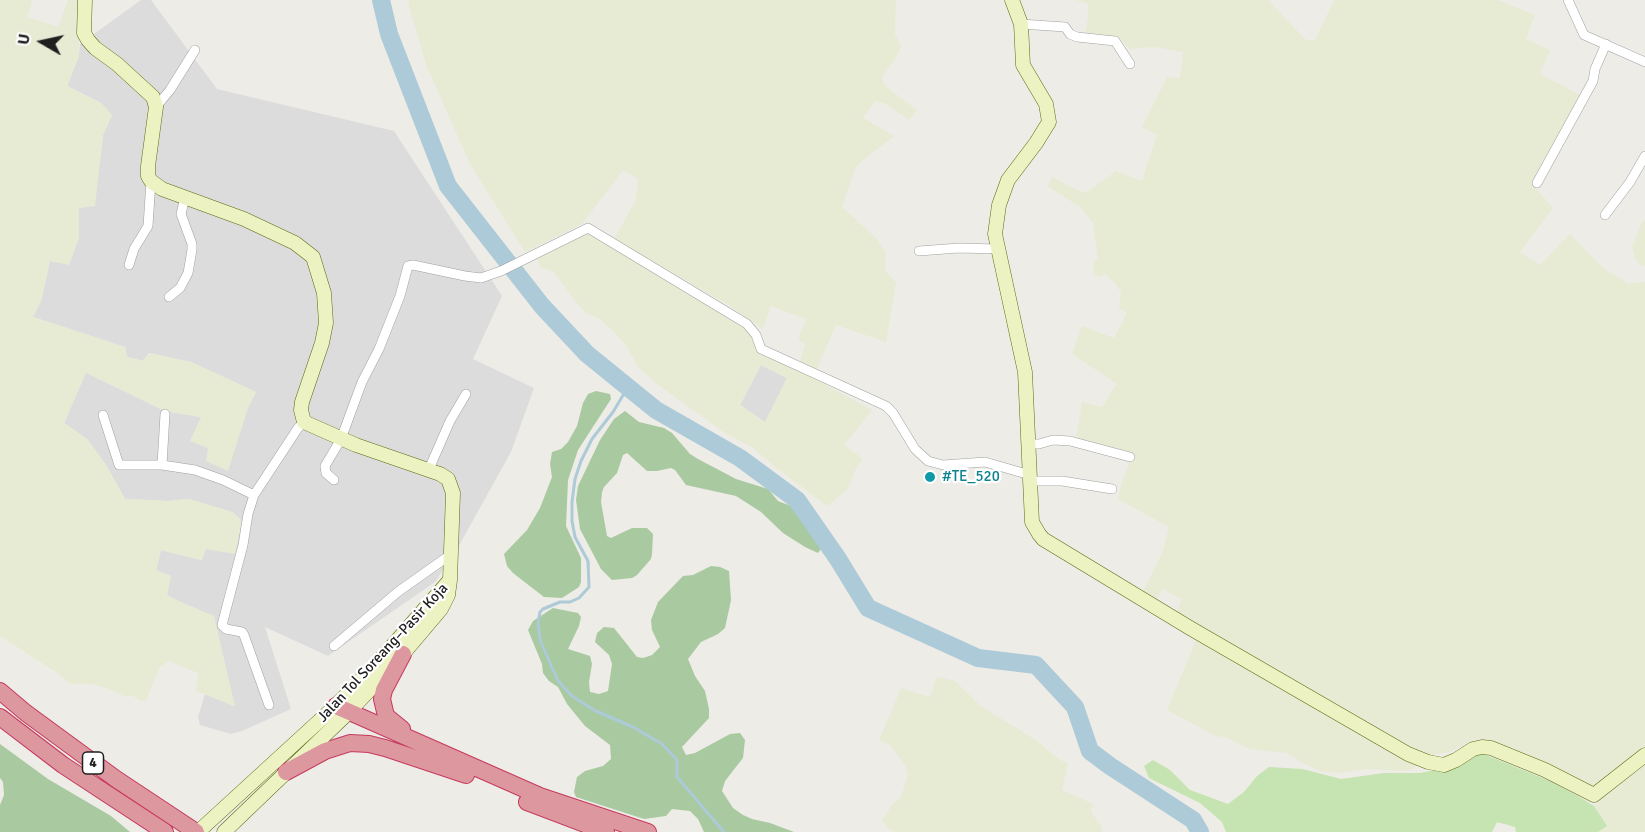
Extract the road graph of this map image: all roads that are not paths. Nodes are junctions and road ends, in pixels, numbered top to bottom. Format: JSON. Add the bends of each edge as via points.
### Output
{"nodes":[{"id":1,"x":85,"y":0,"type":"edge"},
{"id":2,"x":1012,"y":0,"type":"edge"},
{"id":3,"x":1568,"y":0,"type":"edge"},
{"id":4,"x":1021,"y":24,"type":"junction"},
{"id":5,"x":1606,"y":44,"type":"junction"},
{"id":6,"x":195,"y":50,"type":"dead end"},
{"id":7,"x":1127,"y":60,"type":"dead end"},
{"id":8,"x":1645,"y":62,"type":"edge"},
{"id":9,"x":156,"y":107,"type":"junction"},
{"id":10,"x":1645,"y":156,"type":"edge"},
{"id":11,"x":151,"y":181,"type":"junction"},
{"id":12,"x":1537,"y":183,"type":"dead end"},
{"id":13,"x":185,"y":197,"type":"junction"},
{"id":14,"x":1605,"y":215,"type":"dead end"},
{"id":15,"x":997,"y":249,"type":"junction"},
{"id":16,"x":919,"y":251,"type":"dead end"},
{"id":17,"x":129,"y":265,"type":"dead end"},
{"id":18,"x":169,"y":297,"type":"dead end"},
{"id":19,"x":466,"y":394,"type":"dead end"},
{"id":20,"x":165,"y":414,"type":"dead end"},
{"id":21,"x":103,"y":415,"type":"dead end"},
{"id":22,"x":304,"y":422,"type":"junction"},
{"id":23,"x":341,"y":439,"type":"junction"},
{"id":24,"x":1027,"y":444,"type":"junction"},
{"id":25,"x":1130,"y":457,"type":"dead end"},
{"id":26,"x":162,"y":465,"type":"junction"},
{"id":27,"x":429,"y":469,"type":"junction"},
{"id":28,"x":1030,"y":478,"type":"junction"},
{"id":29,"x":334,"y":480,"type":"dead end"},
{"id":30,"x":1112,"y":489,"type":"dead end"},
{"id":31,"x":254,"y":495,"type":"junction"},
{"id":32,"x":450,"y":555,"type":"junction"},
{"id":33,"x":450,"y":580,"type":"junction"},
{"id":34,"x":334,"y":646,"type":"dead end"},
{"id":35,"x":403,"y":654,"type":"junction"},
{"id":36,"x":0,"y":691,"type":"edge"},
{"id":37,"x":269,"y":705,"type":"dead end"},
{"id":38,"x":339,"y":712,"type":"junction"},
{"id":39,"x":0,"y":717,"type":"edge"},
{"id":40,"x":0,"y":726,"type":"edge"},
{"id":41,"x":20,"y":734,"type":"junction"},
{"id":42,"x":438,"y":752,"type":"junction"},
{"id":43,"x":1645,"y":755,"type":"edge"},
{"id":44,"x":286,"y":772,"type":"junction"},
{"id":45,"x":466,"y":775,"type":"junction"},
{"id":46,"x":195,"y":831,"type":"edge"},
{"id":47,"x":165,"y":832,"type":"edge"},
{"id":48,"x":224,"y":832,"type":"edge"},
{"id":49,"x":606,"y":832,"type":"edge"},
{"id":50,"x":648,"y":832,"type":"edge"}],
"edges":[{"from":1,"to":9,"type":"street","via":[[84,33],[88,40],[153,97]]},
{"from":2,"to":4,"type":"street"},
{"from":3,"to":5,"type":"street","via":[[1584,35]]},
{"from":4,"to":7,"type":"street","via":[[1065,27],[1077,37],[1115,41]]},
{"from":4,"to":15,"type":"street","via":[[1022,62],[1046,104],[1049,122],[1008,180],[996,222]]},
{"from":5,"to":8,"type":"street"},
{"from":5,"to":12,"type":"street","via":[[1593,81]]},
{"from":6,"to":9,"type":"street"},
{"from":9,"to":11,"type":"street","via":[[148,166]]},
{"from":10,"to":14,"type":"street"},
{"from":11,"to":13,"type":"street"},
{"from":11,"to":17,"type":"street","via":[[148,226]]},
{"from":13,"to":18,"type":"street","via":[[181,214],[192,244],[188,273],[180,288]]},
{"from":13,"to":22,"type":"street","via":[[244,219],[295,243],[313,257],[324,293],[326,323],[302,402]]},
{"from":15,"to":16,"type":"street"},
{"from":15,"to":24,"type":"street","via":[[1025,372]]},
{"from":19,"to":27,"type":"street"},
{"from":20,"to":26,"type":"street"},
{"from":21,"to":26,"type":"street","via":[[119,465]]},
{"from":22,"to":23,"type":"street"},
{"from":22,"to":31,"type":"street"},
{"from":23,"to":27,"type":"street"},
{"from":23,"to":28,"type":"street","via":[[400,296],[408,266],[481,278],[584,228],[592,228],[747,324],[761,350],[886,406],[915,449],[928,461],[943,465],[985,462]]},
{"from":23,"to":29,"type":"street","via":[[325,465],[326,473]]},
{"from":24,"to":25,"type":"street","via":[[1070,441]]},
{"from":24,"to":28,"type":"street"},
{"from":26,"to":31,"type":"street","via":[[195,470]]},
{"from":27,"to":32,"type":"street","via":[[448,479],[451,486]]},
{"from":28,"to":30,"type":"street"},
{"from":28,"to":43,"type":"street","via":[[1032,522],[1043,539],[1408,754],[1444,765],[1473,749],[1491,747],[1593,795]]},
{"from":31,"to":37,"type":"street","via":[[222,625],[244,635]]},
{"from":32,"to":33,"type":"street"},
{"from":32,"to":34,"type":"street","via":[[399,591]]},
{"from":33,"to":35,"type":"street","name":"Jalan Tol Soreang–Pasir Koja","via":[[441,609]]},
{"from":33,"to":38,"type":"street","name":"Jalan Tol Soreang–Pasir Koja"},
{"from":35,"to":38,"type":"street","name":"Jalan Tol Soreang–Pasir Koja"},
{"from":35,"to":42,"type":"highway","via":[[384,690],[386,717]]},
{"from":36,"to":46,"type":"highway","number":"4","via":[[73,748]]},
{"from":38,"to":42,"type":"highway"},
{"from":38,"to":44,"type":"street","name":"Jalan Tol Soreang–Pasir Koja"},
{"from":38,"to":45,"type":"highway"},
{"from":38,"to":46,"type":"street","name":"Jalan Tol Soreang–Pasir Koja"},
{"from":39,"to":41,"type":"highway","number":"4"},
{"from":40,"to":41,"type":"highway"},
{"from":41,"to":47,"type":"highway","number":"4"},
{"from":42,"to":50,"type":"highway","via":[[540,796]]},
{"from":44,"to":45,"type":"highway","via":[[325,751],[350,743],[385,748]]},
{"from":44,"to":48,"type":"street","name":"Jalan Tol Soreang–Pasir Koja"},
{"from":45,"to":49,"type":"highway"}]}
